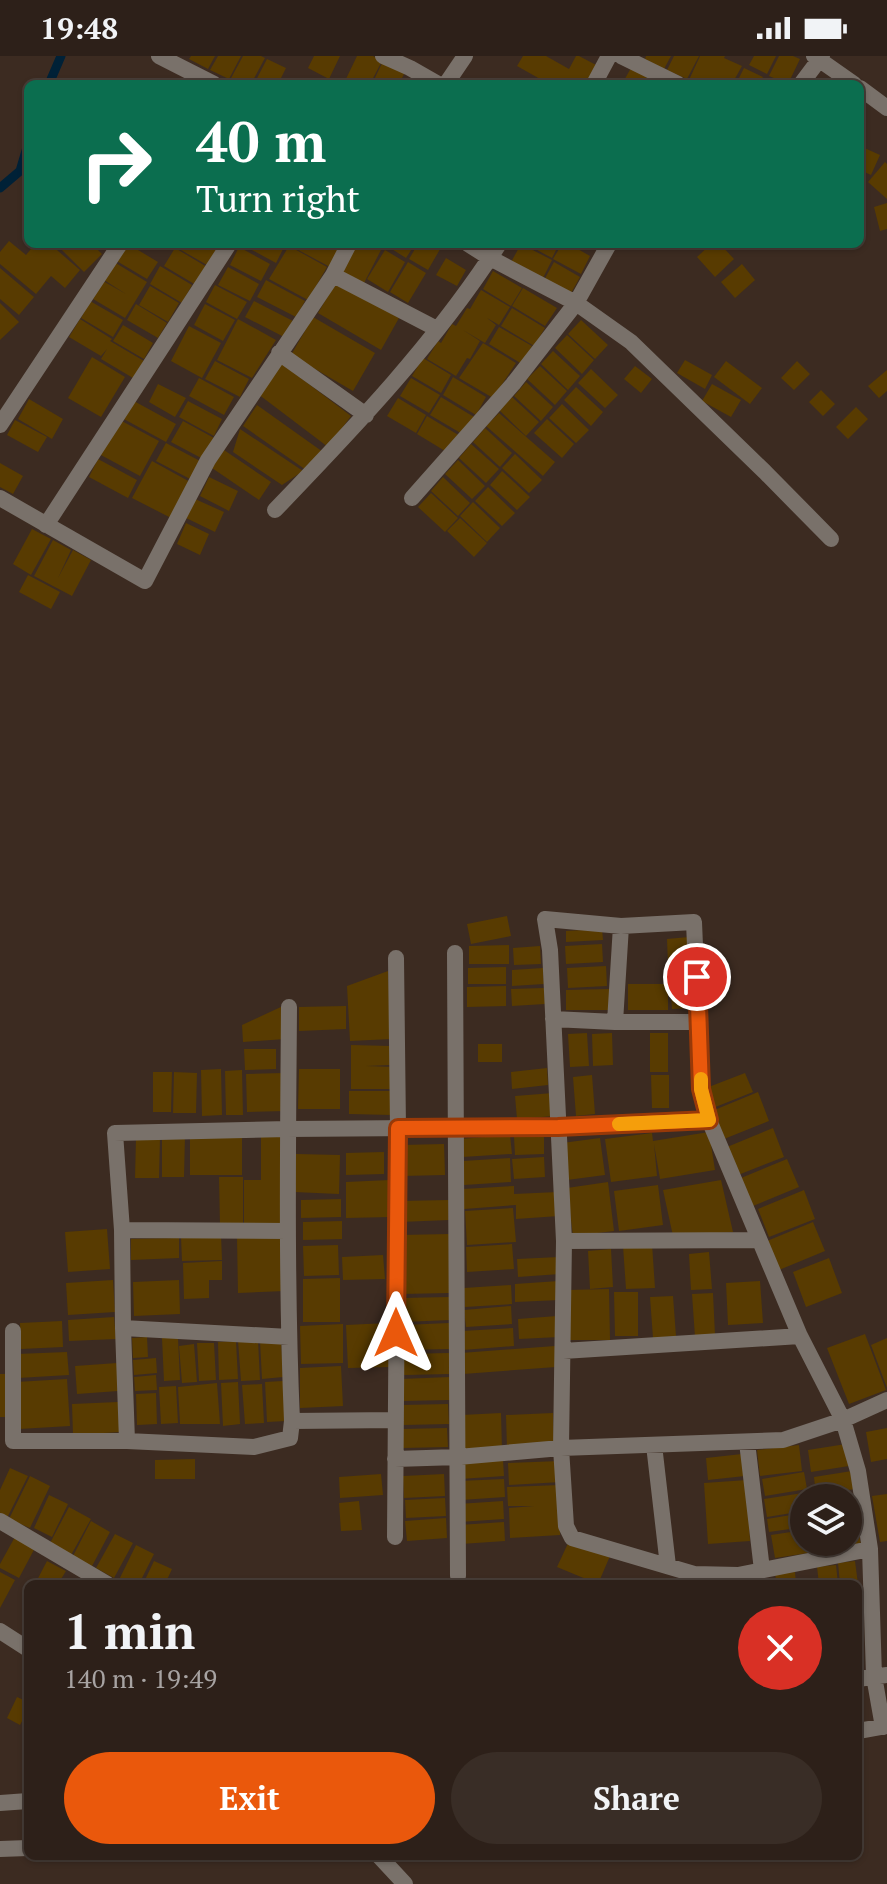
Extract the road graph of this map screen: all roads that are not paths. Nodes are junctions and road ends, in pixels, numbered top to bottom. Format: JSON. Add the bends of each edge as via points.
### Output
{"nodes":[{"id":1,"x":159,"y":56,"type":"edge"},
{"id":2,"x":383,"y":56,"type":"edge"},
{"id":3,"x":465,"y":56,"type":"edge"},
{"id":4,"x":609,"y":56,"type":"edge"},
{"id":5,"x":621,"y":56,"type":"edge"},
{"id":6,"x":818,"y":57,"type":"edge"},
{"id":7,"x":206,"y":80,"type":"edge"},
{"id":8,"x":431,"y":80,"type":"edge"},
{"id":9,"x":449,"y":80,"type":"edge"},
{"id":10,"x":596,"y":80,"type":"edge"},
{"id":11,"x":670,"y":80,"type":"edge"},
{"id":12,"x":804,"y":80,"type":"edge"},
{"id":13,"x":849,"y":80,"type":"edge"},
{"id":14,"x":864,"y":91,"type":"edge"},
{"id":15,"x":887,"y":108,"type":"edge"},
{"id":16,"x":117,"y":248,"type":"edge"},
{"id":17,"x":226,"y":248,"type":"edge"},
{"id":18,"x":347,"y":248,"type":"edge"},
{"id":19,"x":607,"y":248,"type":"edge"},
{"id":20,"x":494,"y":251,"type":"edge"},
{"id":21,"x":333,"y":275,"type":"junction"},
{"id":22,"x":576,"y":303,"type":"junction"},
{"id":23,"x":437,"y":329,"type":"junction"},
{"id":24,"x":279,"y":353,"type":"junction"},
{"id":25,"x":366,"y":415,"type":"junction"},
{"id":26,"x":0,"y":423,"type":"edge"},
{"id":27,"x":0,"y":498,"type":"edge"},
{"id":28,"x":412,"y":498,"type":"dead end"},
{"id":29,"x":275,"y":510,"type":"dead end"},
{"id":30,"x":46,"y":525,"type":"junction"},
{"id":31,"x":831,"y":539,"type":"dead end"},
{"id":32,"x":621,"y":926,"type":"junction"},
{"id":33,"x":455,"y":953,"type":"dead end"},
{"id":34,"x":396,"y":958,"type":"dead end"},
{"id":35,"x":289,"y":1007,"type":"dead end"},
{"id":36,"x":553,"y":1019,"type":"junction"},
{"id":37,"x":615,"y":1022,"type":"junction"},
{"id":38,"x":699,"y":1022,"type":"junction"},
{"id":39,"x":709,"y":1120,"type":"junction"},
{"id":40,"x":558,"y":1127,"type":"junction"},
{"id":41,"x":398,"y":1128,"type":"junction"},
{"id":42,"x":456,"y":1128,"type":"junction"},
{"id":43,"x":288,"y":1129,"type":"junction"},
{"id":44,"x":122,"y":1230,"type":"junction"},
{"id":45,"x":288,"y":1231,"type":"junction"},
{"id":46,"x":759,"y":1240,"type":"junction"},
{"id":47,"x":564,"y":1241,"type":"junction"},
{"id":48,"x":123,"y":1328,"type":"junction"},
{"id":49,"x":13,"y":1331,"type":"dead end"},
{"id":50,"x":800,"y":1336,"type":"junction"},
{"id":51,"x":289,"y":1337,"type":"junction"},
{"id":52,"x":563,"y":1351,"type":"junction"},
{"id":53,"x":887,"y":1400,"type":"edge"},
{"id":54,"x":396,"y":1420,"type":"junction"},
{"id":55,"x":843,"y":1420,"type":"junction"},
{"id":56,"x":292,"y":1421,"type":"junction"},
{"id":57,"x":127,"y":1441,"type":"junction"},
{"id":58,"x":747,"y":1442,"type":"junction"},
{"id":59,"x":654,"y":1445,"type":"junction"},
{"id":60,"x":561,"y":1448,"type":"junction"},
{"id":61,"x":458,"y":1457,"type":"junction"},
{"id":62,"x":395,"y":1459,"type":"junction"},
{"id":63,"x":2,"y":1527,"type":"edge"},
{"id":64,"x":395,"y":1537,"type":"dead end"},
{"id":65,"x":870,"y":1549,"type":"junction"},
{"id":66,"x":668,"y":1566,"type":"junction"},
{"id":67,"x":762,"y":1570,"type":"junction"},
{"id":68,"x":458,"y":1576,"type":"dead end"},
{"id":69,"x":100,"y":1580,"type":"edge"},
{"id":70,"x":0,"y":1631,"type":"edge"},
{"id":71,"x":24,"y":1646,"type":"edge"},
{"id":72,"x":873,"y":1676,"type":"edge"},
{"id":73,"x":885,"y":1727,"type":"edge"},
{"id":74,"x":862,"y":1730,"type":"edge"},
{"id":75,"x":24,"y":1801,"type":"edge"},
{"id":76,"x":0,"y":1803,"type":"edge"},
{"id":77,"x":24,"y":1848,"type":"edge"},
{"id":78,"x":0,"y":1849,"type":"edge"},
{"id":79,"x":383,"y":1860,"type":"edge"},
{"id":80,"x":405,"y":1884,"type":"edge"}],
"edges":[{"from":1,"to":7,"type":"street"},
{"from":2,"to":8,"type":"street"},
{"from":3,"to":9,"type":"street"},
{"from":4,"to":10,"type":"street"},
{"from":5,"to":11,"type":"street"},
{"from":6,"to":12,"type":"street"},
{"from":6,"to":13,"type":"street"},
{"from":14,"to":15,"type":"street"},
{"from":16,"to":26,"type":"street"},
{"from":17,"to":30,"type":"street"},
{"from":18,"to":21,"type":"street"},
{"from":19,"to":22,"type":"street"},
{"from":20,"to":22,"type":"street"},
{"from":20,"to":23,"type":"street"},
{"from":21,"to":23,"type":"street"},
{"from":21,"to":24,"type":"street"},
{"from":22,"to":28,"type":"street"},
{"from":22,"to":31,"type":"street","via":[[631,342]]},
{"from":23,"to":25,"type":"street"},
{"from":24,"to":25,"type":"street"},
{"from":24,"to":30,"type":"street","via":[[208,460],[145,581]]},
{"from":25,"to":29,"type":"street"},
{"from":27,"to":30,"type":"street"},
{"from":32,"to":36,"type":"street","via":[[545,919]]},
{"from":32,"to":37,"type":"street"},
{"from":32,"to":38,"type":"street","via":[[694,922]]},
{"from":33,"to":42,"type":"street"},
{"from":34,"to":41,"type":"street"},
{"from":35,"to":43,"type":"street"},
{"from":36,"to":37,"type":"street"},
{"from":36,"to":40,"type":"street"},
{"from":37,"to":38,"type":"street"},
{"from":38,"to":39,"type":"street","via":[[701,1089]]},
{"from":39,"to":40,"type":"street"},
{"from":39,"to":46,"type":"street"},
{"from":40,"to":42,"type":"street"},
{"from":40,"to":47,"type":"street"},
{"from":41,"to":42,"type":"street"},
{"from":41,"to":43,"type":"street"},
{"from":41,"to":54,"type":"street"},
{"from":42,"to":61,"type":"street"},
{"from":43,"to":44,"type":"street","via":[[115,1133]]},
{"from":43,"to":45,"type":"street"},
{"from":44,"to":45,"type":"street"},
{"from":44,"to":48,"type":"street"},
{"from":45,"to":51,"type":"street"},
{"from":46,"to":47,"type":"street"},
{"from":46,"to":50,"type":"street"},
{"from":47,"to":52,"type":"street"},
{"from":48,"to":51,"type":"street"},
{"from":48,"to":57,"type":"street"},
{"from":49,"to":57,"type":"street","via":[[13,1441]]},
{"from":50,"to":52,"type":"street"},
{"from":50,"to":55,"type":"street"},
{"from":51,"to":56,"type":"street"},
{"from":52,"to":60,"type":"street"},
{"from":53,"to":55,"type":"street"},
{"from":54,"to":56,"type":"street"},
{"from":54,"to":62,"type":"street"},
{"from":55,"to":58,"type":"street","via":[[783,1440]]},
{"from":55,"to":65,"type":"street","via":[[858,1471]]},
{"from":56,"to":57,"type":"street","via":[[290,1438],[254,1447]]},
{"from":58,"to":59,"type":"street"},
{"from":58,"to":67,"type":"street"},
{"from":59,"to":60,"type":"street"},
{"from":59,"to":66,"type":"street"},
{"from":60,"to":61,"type":"street"},
{"from":60,"to":66,"type":"street","via":[[566,1526],[572,1538]]},
{"from":61,"to":62,"type":"street"},
{"from":61,"to":68,"type":"street"},
{"from":62,"to":64,"type":"street"},
{"from":63,"to":69,"type":"street"},
{"from":65,"to":67,"type":"street"},
{"from":65,"to":72,"type":"street"},
{"from":66,"to":67,"type":"street","via":[[694,1574]]},
{"from":70,"to":71,"type":"street"},
{"from":72,"to":73,"type":"street"},
{"from":73,"to":74,"type":"street"},
{"from":75,"to":76,"type":"street"},
{"from":77,"to":78,"type":"street"},
{"from":79,"to":80,"type":"street"}]}
